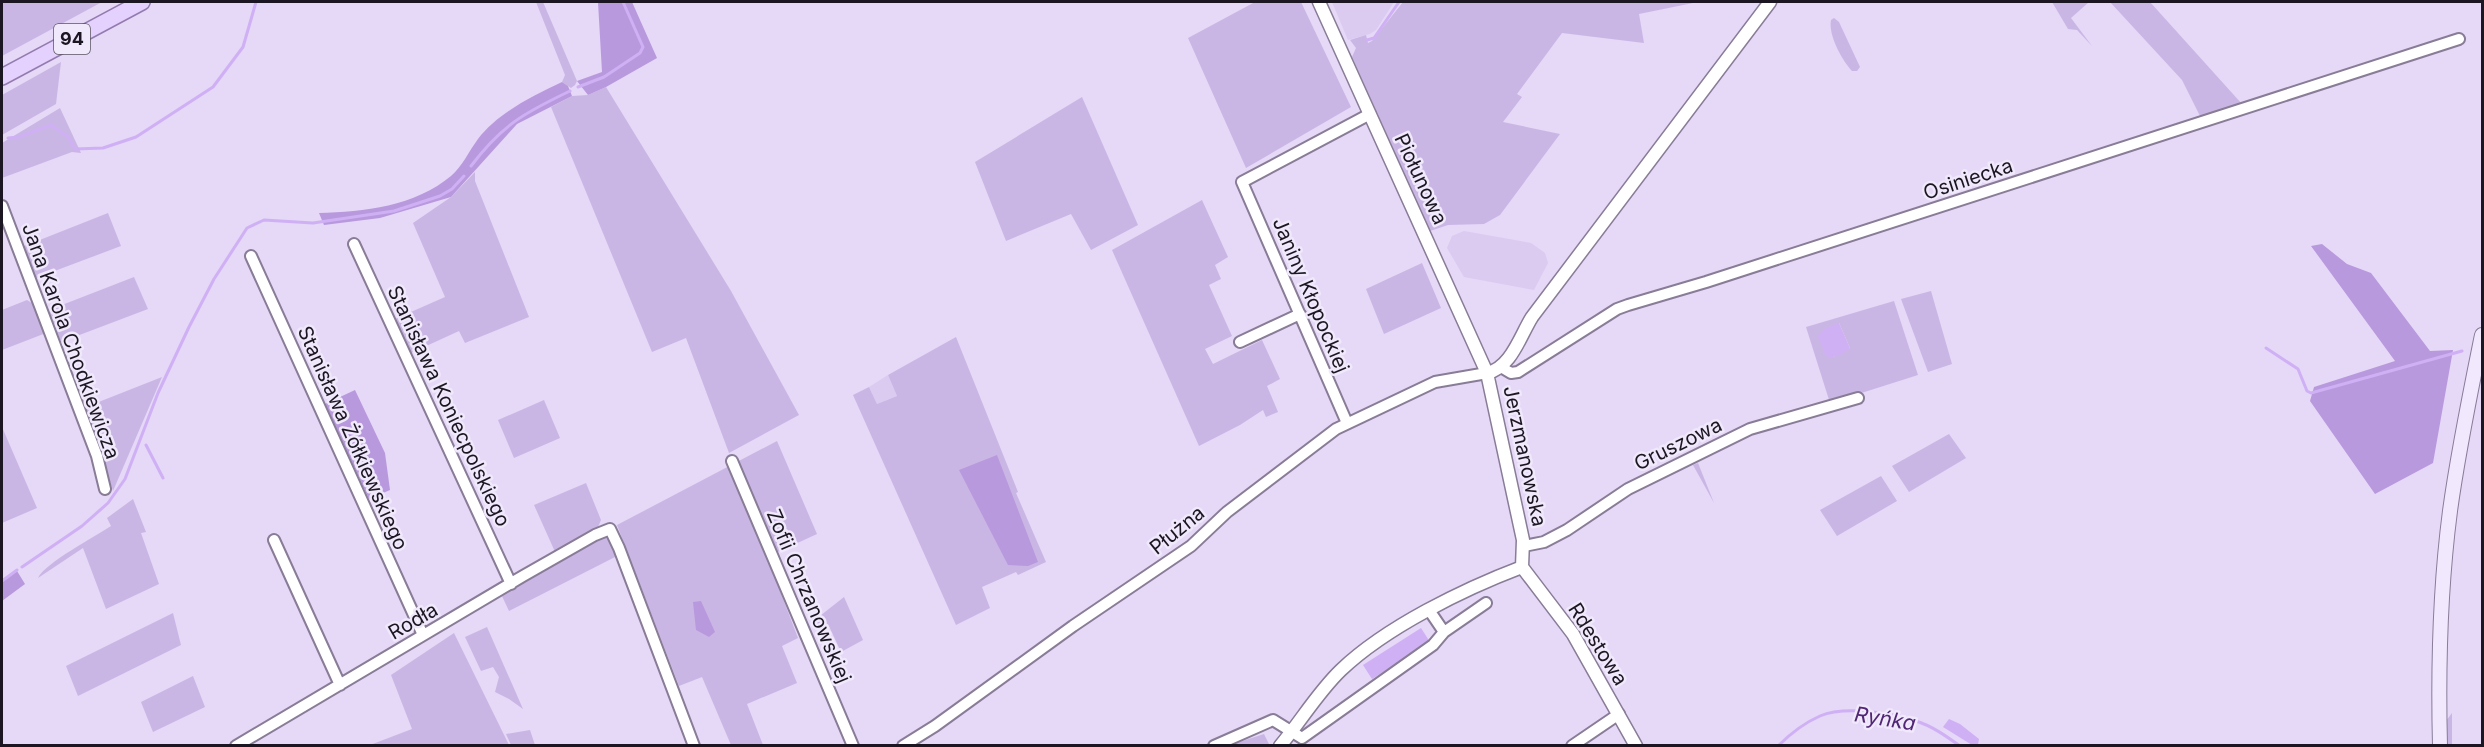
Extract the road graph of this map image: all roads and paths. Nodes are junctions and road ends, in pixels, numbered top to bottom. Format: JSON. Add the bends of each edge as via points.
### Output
{"nodes":[{"id":1,"x":142,"y":2,"type":"edge"},
{"id":2,"x":1319,"y":2,"type":"edge"},
{"id":3,"x":1770,"y":2,"type":"edge"},
{"id":4,"x":2459,"y":39,"type":"dead end"},
{"id":5,"x":2,"y":76,"type":"edge"},
{"id":6,"x":1370,"y":114,"type":"junction"},
{"id":7,"x":2,"y":206,"type":"edge"},
{"id":8,"x":354,"y":244,"type":"dead end"},
{"id":9,"x":251,"y":256,"type":"dead end"},
{"id":10,"x":1300,"y":314,"type":"junction"},
{"id":11,"x":2482,"y":335,"type":"edge"},
{"id":12,"x":1240,"y":342,"type":"dead end"},
{"id":13,"x":1501,"y":367,"type":"junction"},
{"id":14,"x":1487,"y":373,"type":"junction"},
{"id":15,"x":1858,"y":398,"type":"dead end"},
{"id":16,"x":1347,"y":423,"type":"junction"},
{"id":17,"x":732,"y":461,"type":"dead end"},
{"id":18,"x":105,"y":489,"type":"dead end"},
{"id":19,"x":274,"y":540,"type":"dead end"},
{"id":20,"x":1524,"y":546,"type":"junction"},
{"id":21,"x":1522,"y":567,"type":"junction"},
{"id":22,"x":511,"y":584,"type":"junction"},
{"id":23,"x":1486,"y":603,"type":"dead end"},
{"id":24,"x":1429,"y":610,"type":"junction"},
{"id":25,"x":1444,"y":632,"type":"junction"},
{"id":26,"x":423,"y":635,"type":"junction"},
{"id":27,"x":340,"y":685,"type":"junction"},
{"id":28,"x":1619,"y":714,"type":"junction"},
{"id":29,"x":1293,"y":731,"type":"junction"},
{"id":30,"x":236,"y":746,"type":"edge"},
{"id":31,"x":694,"y":746,"type":"edge"},
{"id":32,"x":853,"y":746,"type":"edge"},
{"id":33,"x":903,"y":746,"type":"edge"},
{"id":34,"x":1214,"y":746,"type":"edge"},
{"id":35,"x":1280,"y":746,"type":"edge"},
{"id":36,"x":1572,"y":746,"type":"edge"},
{"id":37,"x":1636,"y":746,"type":"edge"},
{"id":38,"x":2440,"y":746,"type":"edge"}],
"edges":[{"from":1,"to":5,"type":"main road","number":"94"},
{"from":2,"to":6,"type":"street","name":"Piołunowa"},
{"from":3,"to":13,"type":"street","name":"Jerzmanowska","via":[[1532,317]]},
{"from":4,"to":13,"type":"street","name":"Osiniecka","via":[[1628,305],[1518,372]]},
{"from":6,"to":10,"type":"street","name":"Janiny Kłopockiej","via":[[1242,182]]},
{"from":6,"to":14,"type":"street","name":"Piołunowa"},
{"from":7,"to":18,"type":"street","name":"Jana Karola Chodkiewicza","via":[[98,456]]},
{"from":8,"to":22,"type":"street","name":"Stanisława Koniecpolskiego"},
{"from":9,"to":26,"type":"street","name":"Stanisława Żółkiewskiego"},
{"from":10,"to":12,"type":"street"},
{"from":10,"to":16,"type":"street","name":"Janiny Kłopockiej"},
{"from":11,"to":38,"type":"main road","via":[[2450,514],[2440,653]]},
{"from":13,"to":14,"type":"street","name":"Jerzmanowska"},
{"from":14,"to":16,"type":"street","name":"Płużna","via":[[1435,382]]},
{"from":14,"to":20,"type":"street","name":"Jerzmanowska"},
{"from":15,"to":20,"type":"street","name":"Gruszowa","via":[[1750,429],[1628,489],[1544,542]]},
{"from":16,"to":33,"type":"street","name":"Płużna","via":[[1227,512],[1191,546]]},
{"from":17,"to":32,"type":"street","name":"Zofii Chrzanowskiej"},
{"from":19,"to":27,"type":"street"},
{"from":20,"to":21,"type":"street","name":"Jerzmanowska"},
{"from":21,"to":24,"type":"street"},
{"from":21,"to":28,"type":"street","name":"Rdestowa","via":[[1573,634]]},
{"from":22,"to":26,"type":"street","name":"Rodła"},
{"from":22,"to":31,"type":"street","name":"Rodła","via":[[610,529]]},
{"from":23,"to":25,"type":"street"},
{"from":24,"to":25,"type":"street"},
{"from":24,"to":29,"type":"street","via":[[1340,671]]},
{"from":25,"to":29,"type":"street","via":[[1433,645],[1302,738]]},
{"from":26,"to":27,"type":"street","name":"Rodła"},
{"from":27,"to":30,"type":"street","name":"Rodła"},
{"from":28,"to":36,"type":"street"},
{"from":28,"to":37,"type":"street","name":"Rdestowa"},
{"from":29,"to":34,"type":"street","via":[[1273,720]]},
{"from":29,"to":35,"type":"street"}]}
